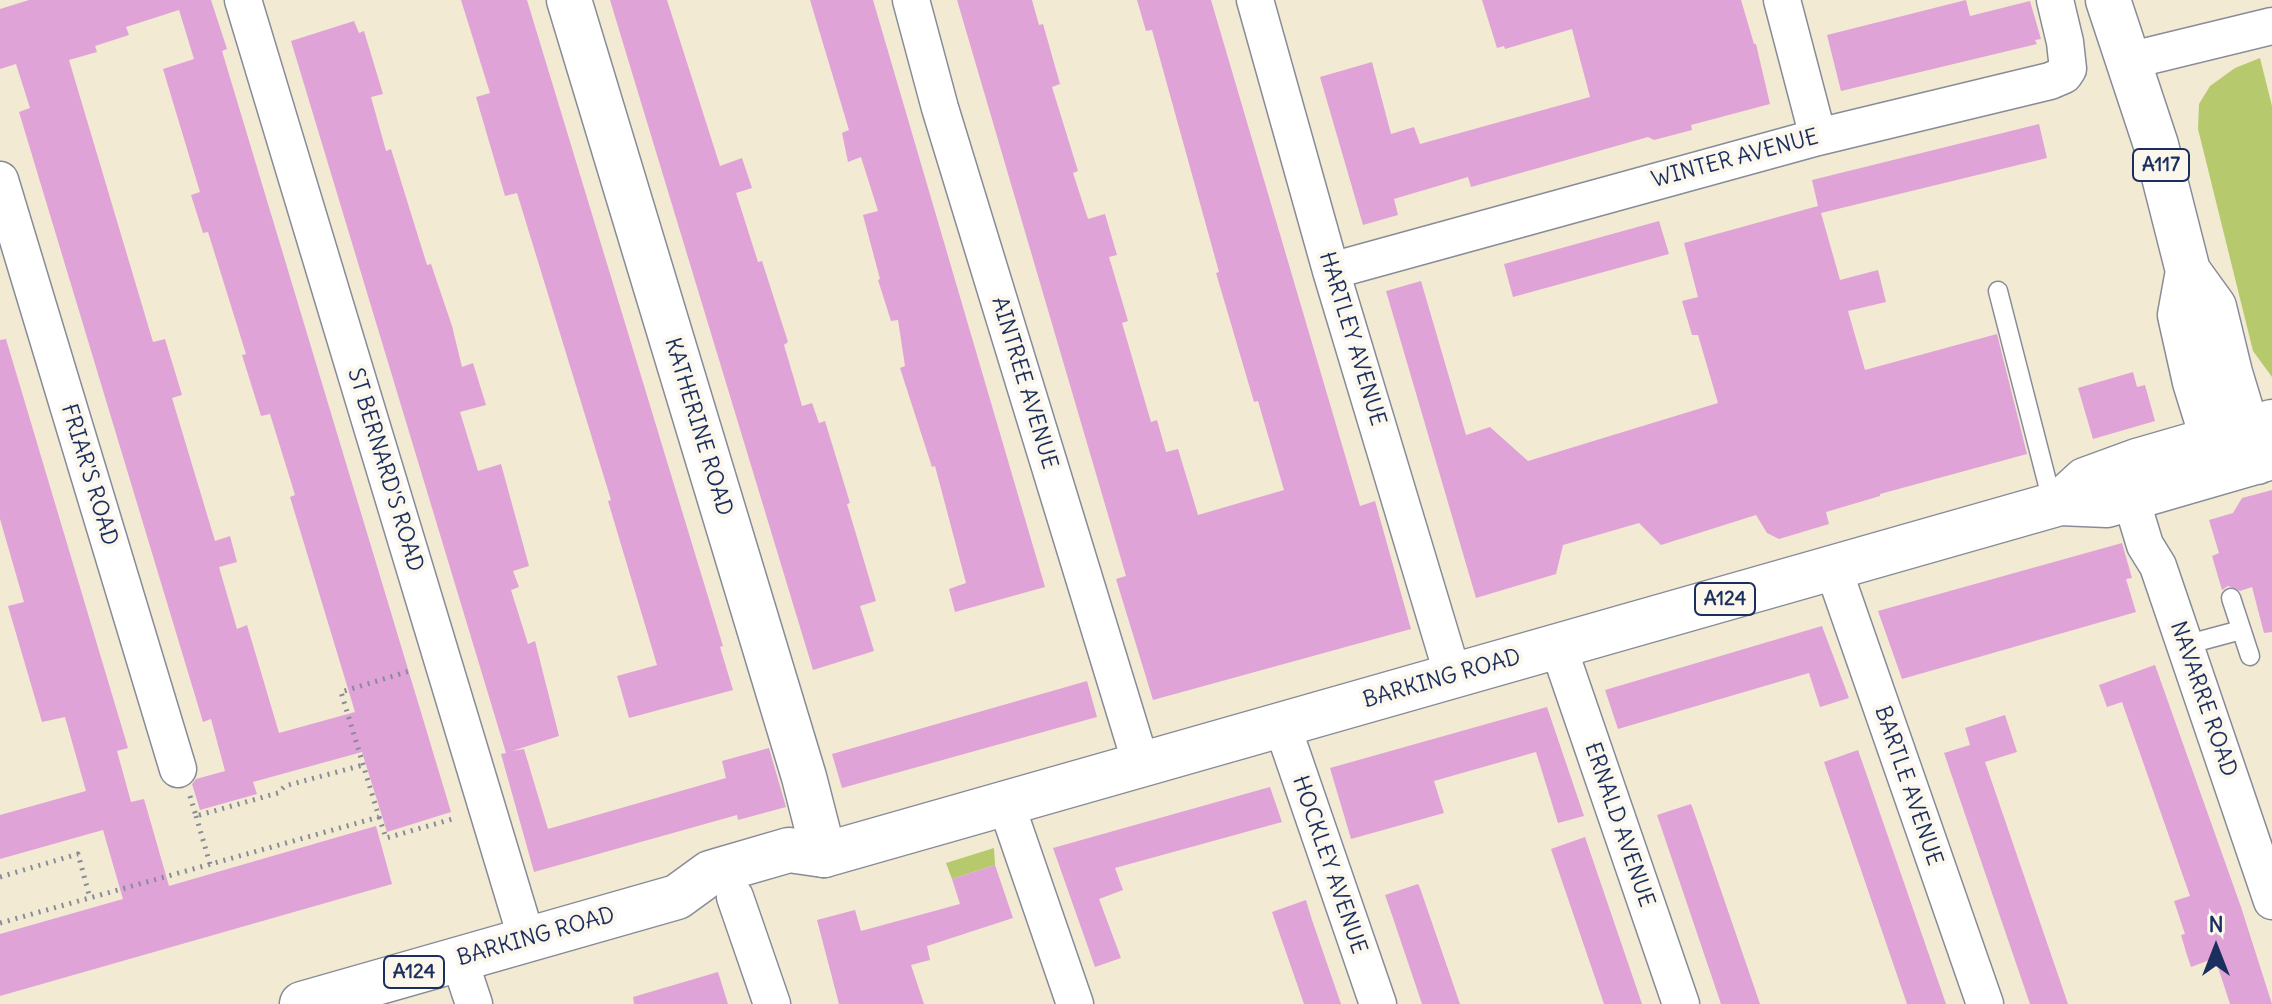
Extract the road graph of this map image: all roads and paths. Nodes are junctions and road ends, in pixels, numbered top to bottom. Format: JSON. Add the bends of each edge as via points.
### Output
{"nodes":[{"id":1,"x":243,"y":0,"type":"edge"},
{"id":2,"x":569,"y":0,"type":"edge"},
{"id":3,"x":911,"y":0,"type":"edge"},
{"id":4,"x":1255,"y":0,"type":"edge"},
{"id":5,"x":1782,"y":0,"type":"edge"},
{"id":6,"x":2055,"y":0,"type":"edge"},
{"id":7,"x":2108,"y":0,"type":"edge"},
{"id":8,"x":2272,"y":26,"type":"edge"},
{"id":9,"x":2128,"y":61,"type":"junction"},
{"id":10,"x":1818,"y":137,"type":"junction"},
{"id":11,"x":0,"y":180,"type":"edge"},
{"id":12,"x":1331,"y":271,"type":"junction"},
{"id":13,"x":1998,"y":291,"type":"dead end"},
{"id":14,"x":2247,"y":447,"type":"edge"},
{"id":15,"x":2131,"y":499,"type":"junction"},
{"id":16,"x":2056,"y":504,"type":"junction"},
{"id":17,"x":1833,"y":568,"type":"junction"},
{"id":18,"x":2231,"y":598,"type":"dead end"},
{"id":19,"x":2241,"y":630,"type":"junction"},
{"id":20,"x":2185,"y":645,"type":"junction"},
{"id":21,"x":1558,"y":646,"type":"junction"},
{"id":22,"x":2250,"y":656,"type":"dead end"},
{"id":23,"x":442,"y":661,"type":"junction"},
{"id":24,"x":1453,"y":676,"type":"junction"},
{"id":25,"x":1282,"y":725,"type":"junction"},
{"id":26,"x":1141,"y":764,"type":"junction"},
{"id":27,"x":363,"y":765,"type":"junction"},
{"id":28,"x":178,"y":769,"type":"joint"},
{"id":29,"x":1006,"y":804,"type":"junction"},
{"id":30,"x":487,"y":810,"type":"junction"},
{"id":31,"x":196,"y":816,"type":"junction"},
{"id":32,"x":379,"y":817,"type":"junction"},
{"id":33,"x":824,"y":855,"type":"junction"},
{"id":34,"x":210,"y":864,"type":"junction"},
{"id":35,"x":0,"y":877,"type":"edge"},
{"id":36,"x":677,"y":897,"type":"junction"},
{"id":37,"x":735,"y":897,"type":"junction"},
{"id":38,"x":90,"y":898,"type":"junction"},
{"id":39,"x":2272,"y":901,"type":"edge"},
{"id":40,"x":0,"y":923,"type":"edge"},
{"id":41,"x":527,"y":940,"type":"junction"},
{"id":42,"x":459,"y":959,"type":"junction"},
{"id":43,"x":302,"y":1004,"type":"edge"},
{"id":44,"x":474,"y":1004,"type":"edge"},
{"id":45,"x":772,"y":1004,"type":"edge"},
{"id":46,"x":1075,"y":1004,"type":"edge"},
{"id":47,"x":1378,"y":1004,"type":"edge"},
{"id":48,"x":1681,"y":1004,"type":"edge"},
{"id":49,"x":1985,"y":1004,"type":"edge"}],
"edges":[{"from":1,"to":23,"type":"street","name":"ST BERNARD'S ROAD"},
{"from":2,"to":33,"type":"main road","name":"KATHERINE ROAD"},
{"from":3,"to":26,"type":"street","name":"AINTREE AVENUE"},
{"from":4,"to":12,"type":"street","name":"HARTLEY AVENUE"},
{"from":5,"to":10,"type":"street"},
{"from":6,"to":10,"type":"street","name":"WINTER AVENUE","via":[[2068,63],[2064,75]]},
{"from":7,"to":9,"type":"main road","number":"A117"},
{"from":8,"to":9,"type":"street"},
{"from":9,"to":14,"type":"main road","number":"A117","via":[[2188,271],[2180,315],[2195,382]]},
{"from":10,"to":12,"type":"street","name":"WINTER AVENUE"},
{"from":11,"to":28,"type":"street","name":"FRIAR'S ROAD"},
{"from":12,"to":24,"type":"street","name":"HARTLEY AVENUE"},
{"from":13,"to":16,"type":"lane"},
{"from":14,"to":15,"type":"main road","name":"BARKING ROAD","number":"A124"},
{"from":14,"to":16,"type":"main road","name":"BARKING ROAD","number":"A124","via":[[2137,461],[2085,480]]},
{"from":15,"to":16,"type":"main road","name":"BARKING ROAD","number":"A124","via":[[2107,505]]},
{"from":15,"to":20,"type":"street","name":"NAVARRE ROAD"},
{"from":16,"to":17,"type":"main road","name":"BARKING ROAD","number":"A124"},
{"from":17,"to":21,"type":"main road","name":"BARKING ROAD","number":"A124"},
{"from":17,"to":49,"type":"street","name":"BARTLE AVENUE"},
{"from":18,"to":19,"type":"lane"},
{"from":19,"to":20,"type":"lane"},
{"from":19,"to":22,"type":"lane"},
{"from":20,"to":39,"type":"street","name":"NAVARRE ROAD"},
{"from":21,"to":24,"type":"main road","name":"BARKING ROAD","number":"A124"},
{"from":21,"to":48,"type":"street","name":"ERNALD AVENUE"},
{"from":23,"to":27,"type":"path","via":[[341,692]]},
{"from":23,"to":30,"type":"street","name":"ST BERNARD'S ROAD"},
{"from":24,"to":25,"type":"main road","name":"BARKING ROAD","number":"A124"},
{"from":25,"to":26,"type":"main road","name":"BARKING ROAD","number":"A124"},
{"from":25,"to":47,"type":"street","name":"HOCKLEY AVENUE"},
{"from":26,"to":29,"type":"main road","name":"BARKING ROAD","number":"A124"},
{"from":27,"to":31,"type":"path"},
{"from":27,"to":32,"type":"path"},
{"from":28,"to":31,"type":"path"},
{"from":29,"to":33,"type":"main road","name":"BARKING ROAD","number":"A124"},
{"from":29,"to":46,"type":"street"},
{"from":30,"to":32,"type":"path","via":[[386,838]]},
{"from":30,"to":41,"type":"street","name":"ST BERNARD'S ROAD"},
{"from":31,"to":34,"type":"path"},
{"from":32,"to":34,"type":"path"},
{"from":33,"to":36,"type":"main road","name":"BARKING ROAD","number":"A124","via":[[789,850],[710,873]]},
{"from":33,"to":37,"type":"main road","name":"BARKING ROAD","number":"A124","via":[[797,879]]},
{"from":34,"to":38,"type":"path"},
{"from":35,"to":38,"type":"path","via":[[78,854]]},
{"from":36,"to":37,"type":"main road","name":"BARKING ROAD","number":"A124","via":[[718,902]]},
{"from":36,"to":41,"type":"main road","name":"BARKING ROAD","number":"A124"},
{"from":37,"to":45,"type":"street"},
{"from":38,"to":40,"type":"path"},
{"from":41,"to":42,"type":"main road","name":"BARKING ROAD","number":"A124"},
{"from":42,"to":43,"type":"main road","name":"BARKING ROAD","number":"A124"},
{"from":42,"to":44,"type":"street"}]}
